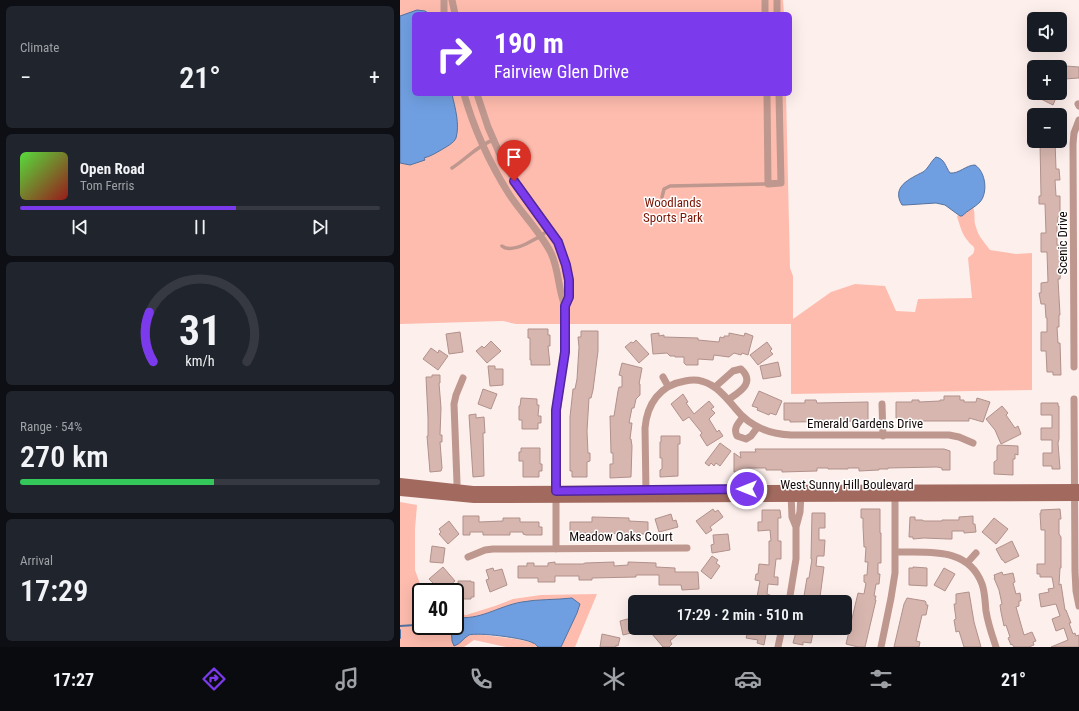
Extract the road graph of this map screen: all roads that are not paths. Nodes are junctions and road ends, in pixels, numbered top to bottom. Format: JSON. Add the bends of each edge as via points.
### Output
{"nodes":[{"id":1,"x":444,"y":0,"type":"edge"},
{"id":2,"x":452,"y":0,"type":"edge"},
{"id":3,"x":765,"y":0,"type":"edge"},
{"id":4,"x":777,"y":0,"type":"edge"},
{"id":5,"x":444,"y":12,"type":"edge"},
{"id":6,"x":455,"y":12,"type":"edge"},
{"id":7,"x":765,"y":12,"type":"edge"},
{"id":8,"x":777,"y":12,"type":"edge"},
{"id":9,"x":465,"y":96,"type":"edge"},
{"id":10,"x":478,"y":96,"type":"edge"},
{"id":11,"x":767,"y":96,"type":"edge"},
{"id":12,"x":779,"y":96,"type":"edge"},
{"id":13,"x":1079,"y":120,"type":"edge"},
{"id":14,"x":493,"y":140,"type":"junction"},
{"id":15,"x":482,"y":144,"type":"junction"},
{"id":16,"x":452,"y":168,"type":"dead end"},
{"id":17,"x":768,"y":184,"type":"junction"},
{"id":18,"x":1076,"y":189,"type":"edge"},
{"id":19,"x":662,"y":197,"type":"dead end"},
{"id":20,"x":550,"y":230,"type":"junction"},
{"id":21,"x":541,"y":236,"type":"junction"},
{"id":22,"x":502,"y":246,"type":"dead end"},
{"id":23,"x":565,"y":306,"type":"junction"},
{"id":24,"x":1074,"y":367,"type":"dead end"},
{"id":25,"x":663,"y":377,"type":"dead end"},
{"id":26,"x":463,"y":378,"type":"dead end"},
{"id":27,"x":668,"y":386,"type":"junction"},
{"id":28,"x":715,"y":388,"type":"junction"},
{"id":29,"x":1074,"y":399,"type":"dead end"},
{"id":30,"x":728,"y":400,"type":"junction"},
{"id":31,"x":882,"y":404,"type":"dead end"},
{"id":32,"x":743,"y":417,"type":"junction"},
{"id":33,"x":757,"y":428,"type":"junction"},
{"id":34,"x":883,"y":436,"type":"junction"},
{"id":35,"x":1076,"y":436,"type":"edge"},
{"id":36,"x":973,"y":443,"type":"dead end"},
{"id":37,"x":400,"y":483,"type":"edge"},
{"id":38,"x":400,"y":491,"type":"edge"},
{"id":39,"x":1077,"y":492,"type":"edge"},
{"id":40,"x":456,"y":493,"type":"junction"},
{"id":41,"x":796,"y":493,"type":"junction"},
{"id":42,"x":895,"y":493,"type":"junction"},
{"id":43,"x":556,"y":494,"type":"junction"},
{"id":44,"x":646,"y":494,"type":"junction"},
{"id":45,"x":687,"y":548,"type":"dead end"},
{"id":46,"x":556,"y":549,"type":"junction"},
{"id":47,"x":896,"y":552,"type":"junction"},
{"id":48,"x":976,"y":553,"type":"dead end"},
{"id":49,"x":468,"y":557,"type":"dead end"},
{"id":50,"x":967,"y":563,"type":"junction"},
{"id":51,"x":1077,"y":571,"type":"edge"},
{"id":52,"x":789,"y":595,"type":"edge"},
{"id":53,"x":1079,"y":606,"type":"edge"},
{"id":54,"x":781,"y":635,"type":"edge"},
{"id":55,"x":778,"y":647,"type":"edge"},
{"id":56,"x":881,"y":647,"type":"edge"},
{"id":57,"x":996,"y":647,"type":"edge"}],
"edges":[{"from":1,"to":5,"type":"street"},
{"from":2,"to":6,"type":"street"},
{"from":3,"to":7,"type":"street"},
{"from":4,"to":8,"type":"street"},
{"from":9,"to":15,"type":"street"},
{"from":10,"to":14,"type":"street"},
{"from":11,"to":17,"type":"street"},
{"from":12,"to":17,"type":"street","via":[[781,183]]},
{"from":13,"to":18,"type":"street","name":"Scenic Drive","via":[[1074,133]]},
{"from":14,"to":15,"type":"lane"},
{"from":14,"to":20,"type":"street","via":[[510,174]]},
{"from":15,"to":16,"type":"lane"},
{"from":15,"to":21,"type":"street","via":[[510,194]]},
{"from":17,"to":19,"type":"lane","via":[[670,186],[664,189]]},
{"from":18,"to":24,"type":"street","name":"Scenic Drive"},
{"from":20,"to":21,"type":"lane"},
{"from":20,"to":23,"type":"street","via":[[558,242],[569,280],[569,297]]},
{"from":21,"to":22,"type":"lane","via":[[515,248]]},
{"from":21,"to":23,"type":"street","via":[[552,255]]},
{"from":23,"to":43,"type":"street","via":[[565,352],[556,415]]},
{"from":25,"to":27,"type":"street"},
{"from":26,"to":40,"type":"street","via":[[454,404]]},
{"from":27,"to":28,"type":"street","name":"Emerald Gardens Drive","via":[[695,380]]},
{"from":27,"to":44,"type":"street","name":"Emerald Gardens Drive","via":[[652,402],[646,418]]},
{"from":28,"to":30,"type":"street","name":"Emerald Gardens Drive"},
{"from":28,"to":30,"type":"street","via":[[733,371],[741,370],[746,374],[748,379],[745,385]]},
{"from":29,"to":35,"type":"street"},
{"from":30,"to":32,"type":"street","name":"Emerald Gardens Drive"},
{"from":31,"to":34,"type":"street"},
{"from":32,"to":33,"type":"street","name":"Emerald Gardens Drive"},
{"from":32,"to":33,"type":"street","via":[[736,426],[737,436],[746,439]]},
{"from":33,"to":34,"type":"street","name":"Emerald Gardens Drive","via":[[784,435]]},
{"from":34,"to":36,"type":"street","name":"Emerald Gardens Drive","via":[[949,435]]},
{"from":35,"to":39,"type":"street"},
{"from":37,"to":40,"type":"street","name":"West Sunny Hill Boulevard"},
{"from":38,"to":40,"type":"street","name":"West Sunny Hill Boulevard"},
{"from":39,"to":42,"type":"street","name":"West Sunny Hill Boulevard"},
{"from":39,"to":51,"type":"street"},
{"from":40,"to":43,"type":"street","name":"West Sunny Hill Boulevard","via":[[473,491]]},
{"from":41,"to":42,"type":"street","name":"West Sunny Hill Boulevard"},
{"from":41,"to":44,"type":"street","name":"West Sunny Hill Boulevard"},
{"from":41,"to":52,"type":"street","via":[[792,517],[796,527],[796,559]]},
{"from":42,"to":47,"type":"street"},
{"from":43,"to":44,"type":"street","name":"West Sunny Hill Boulevard"},
{"from":43,"to":46,"type":"street"},
{"from":45,"to":46,"type":"street","name":"Meadow Oaks Court"},
{"from":46,"to":49,"type":"street","name":"Meadow Oaks Court","via":[[487,550]]},
{"from":47,"to":50,"type":"street","via":[[953,555]]},
{"from":47,"to":56,"type":"street","via":[[891,598]]},
{"from":48,"to":50,"type":"street"},
{"from":50,"to":57,"type":"street","via":[[982,584],[987,618]]},
{"from":51,"to":53,"type":"street","via":[[1076,591]]},
{"from":54,"to":55,"type":"street"}]}
